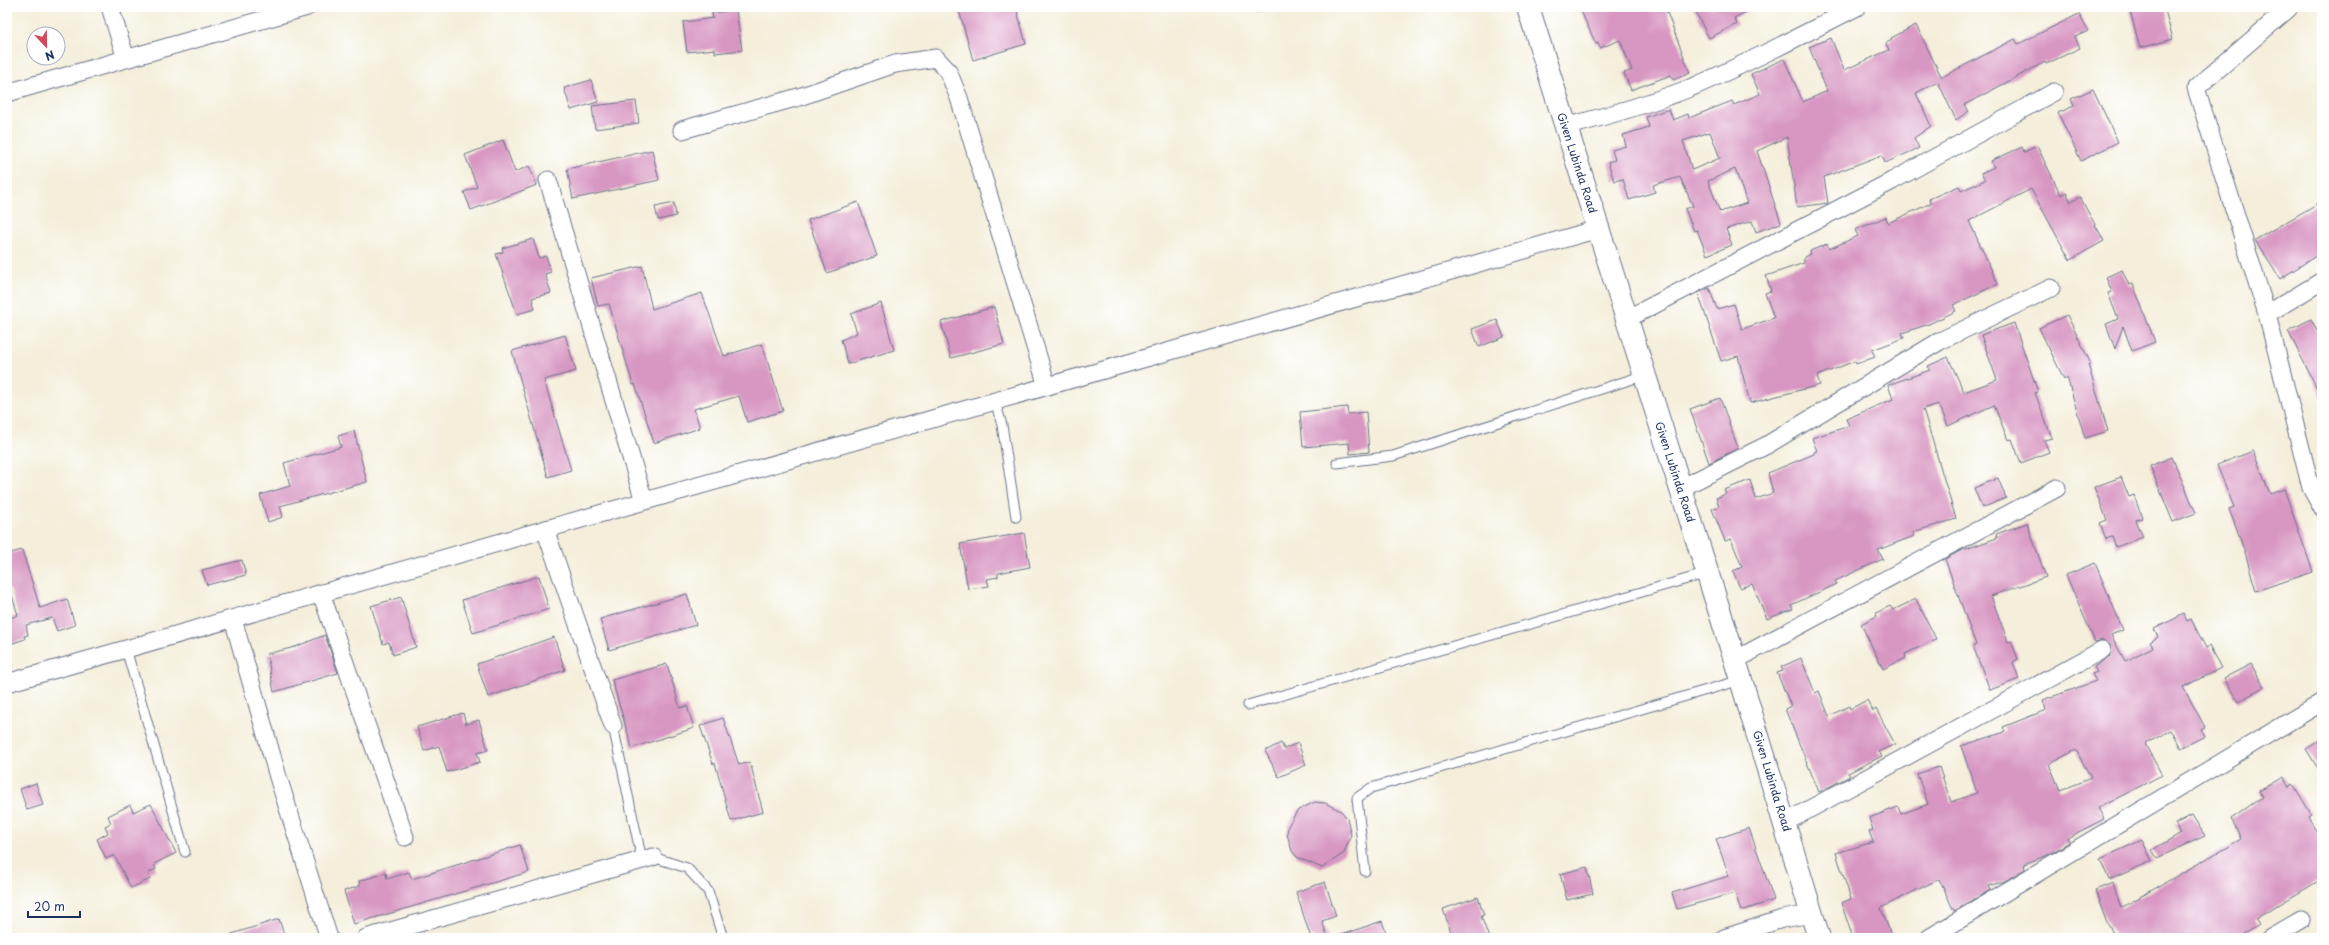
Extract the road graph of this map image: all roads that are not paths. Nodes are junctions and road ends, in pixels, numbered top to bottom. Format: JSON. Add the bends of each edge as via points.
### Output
{"nodes":[{"id":1,"x":110,"y":7,"type":"edge"},
{"id":2,"x":1248,"y":7,"type":"edge"},
{"id":3,"x":1258,"y":7,"type":"edge"},
{"id":4,"x":1528,"y":7,"type":"edge"},
{"id":5,"x":1857,"y":7,"type":"edge"},
{"id":6,"x":2288,"y":7,"type":"edge"},
{"id":7,"x":300,"y":8,"type":"edge"},
{"id":8,"x":126,"y":59,"type":"junction"},
{"id":9,"x":2054,"y":92,"type":"dead end"},
{"id":10,"x":7,"y":93,"type":"edge"},
{"id":11,"x":1565,"y":127,"type":"junction"},
{"id":12,"x":682,"y":130,"type":"dead end"},
{"id":13,"x":548,"y":180,"type":"dead end"},
{"id":14,"x":1598,"y":229,"type":"junction"},
{"id":15,"x":2322,"y":281,"type":"edge"},
{"id":16,"x":2052,"y":288,"type":"dead end"},
{"id":17,"x":2267,"y":314,"type":"junction"},
{"id":18,"x":1628,"y":319,"type":"junction"},
{"id":19,"x":1645,"y":375,"type":"junction"},
{"id":20,"x":1047,"y":386,"type":"junction"},
{"id":21,"x":995,"y":401,"type":"junction"},
{"id":22,"x":1337,"y":463,"type":"dead end"},
{"id":23,"x":2316,"y":485,"type":"edge"},
{"id":24,"x":1681,"y":488,"type":"junction"},
{"id":25,"x":2057,"y":488,"type":"dead end"},
{"id":26,"x":644,"y":501,"type":"junction"},
{"id":27,"x":2322,"y":508,"type":"edge"},
{"id":28,"x":1016,"y":517,"type":"dead end"},
{"id":29,"x":546,"y":529,"type":"junction"},
{"id":30,"x":1708,"y":573,"type":"junction"},
{"id":31,"x":321,"y":593,"type":"junction"},
{"id":32,"x":233,"y":619,"type":"junction"},
{"id":33,"x":126,"y":649,"type":"junction"},
{"id":34,"x":2102,"y":650,"type":"dead end"},
{"id":35,"x":1738,"y":670,"type":"junction"},
{"id":36,"x":7,"y":683,"type":"edge"},
{"id":37,"x":2322,"y":702,"type":"edge"},
{"id":38,"x":1248,"y":705,"type":"dead end"},
{"id":39,"x":613,"y":726,"type":"joint"},
{"id":40,"x":1784,"y":823,"type":"junction"},
{"id":41,"x":405,"y":837,"type":"dead end"},
{"id":42,"x":185,"y":852,"type":"dead end"},
{"id":43,"x":647,"y":859,"type":"junction"},
{"id":44,"x":1365,"y":871,"type":"dead end"},
{"id":45,"x":1812,"y":914,"type":"junction"},
{"id":46,"x":2301,"y":920,"type":"dead end"},
{"id":47,"x":329,"y":938,"type":"edge"},
{"id":48,"x":366,"y":938,"type":"edge"},
{"id":49,"x":723,"y":938,"type":"edge"},
{"id":50,"x":1724,"y":938,"type":"edge"},
{"id":51,"x":1819,"y":938,"type":"edge"},
{"id":52,"x":1929,"y":938,"type":"edge"},
{"id":53,"x":2270,"y":938,"type":"edge"}],
"edges":[{"from":1,"to":8,"type":"street"},
{"from":2,"to":3,"type":"lane"},
{"from":4,"to":11,"type":"street","name":"Given Lubinda Road"},
{"from":5,"to":11,"type":"street","via":[[1756,58],[1689,88],[1622,112]]},
{"from":6,"to":17,"type":"street","via":[[2196,88]]},
{"from":7,"to":8,"type":"street"},
{"from":8,"to":10,"type":"street"},
{"from":9,"to":18,"type":"street","via":[[1899,178]]},
{"from":11,"to":14,"type":"street","name":"Given Lubinda Road"},
{"from":12,"to":20,"type":"street","via":[[802,96],[895,64],[936,58],[948,72],[959,98]]},
{"from":13,"to":26,"type":"street"},
{"from":14,"to":18,"type":"street","name":"Given Lubinda Road"},
{"from":14,"to":20,"type":"street"},
{"from":15,"to":17,"type":"street"},
{"from":16,"to":24,"type":"street","via":[[1940,340],[1766,445]]},
{"from":17,"to":23,"type":"street"},
{"from":18,"to":19,"type":"street","name":"Given Lubinda Road"},
{"from":19,"to":22,"type":"lane","via":[[1393,456]]},
{"from":19,"to":24,"type":"street","name":"Given Lubinda Road"},
{"from":20,"to":21,"type":"street"},
{"from":21,"to":26,"type":"street"},
{"from":21,"to":28,"type":"lane","via":[[1002,425]]},
{"from":23,"to":27,"type":"street"},
{"from":24,"to":30,"type":"street","name":"Given Lubinda Road"},
{"from":25,"to":35,"type":"street"},
{"from":26,"to":29,"type":"street"},
{"from":29,"to":31,"type":"street"},
{"from":29,"to":39,"type":"street"},
{"from":30,"to":35,"type":"street","name":"Given Lubinda Road"},
{"from":30,"to":38,"type":"lane"},
{"from":31,"to":32,"type":"street"},
{"from":31,"to":41,"type":"street"},
{"from":32,"to":33,"type":"street"},
{"from":32,"to":47,"type":"street","via":[[278,777]]},
{"from":33,"to":36,"type":"street"},
{"from":33,"to":42,"type":"lane"},
{"from":34,"to":40,"type":"street"},
{"from":35,"to":40,"type":"street","name":"Given Lubinda Road"},
{"from":35,"to":44,"type":"lane","via":[[1371,788],[1357,798]]},
{"from":37,"to":52,"type":"street"},
{"from":39,"to":43,"type":"lane"},
{"from":40,"to":45,"type":"street","name":"Given Lubinda Road"},
{"from":43,"to":48,"type":"street"},
{"from":43,"to":49,"type":"lane","via":[[687,868],[708,891]]},
{"from":45,"to":50,"type":"street","via":[[1782,919]]},
{"from":45,"to":51,"type":"street","name":"Given Lubinda Road"},
{"from":46,"to":53,"type":"street"}]}
